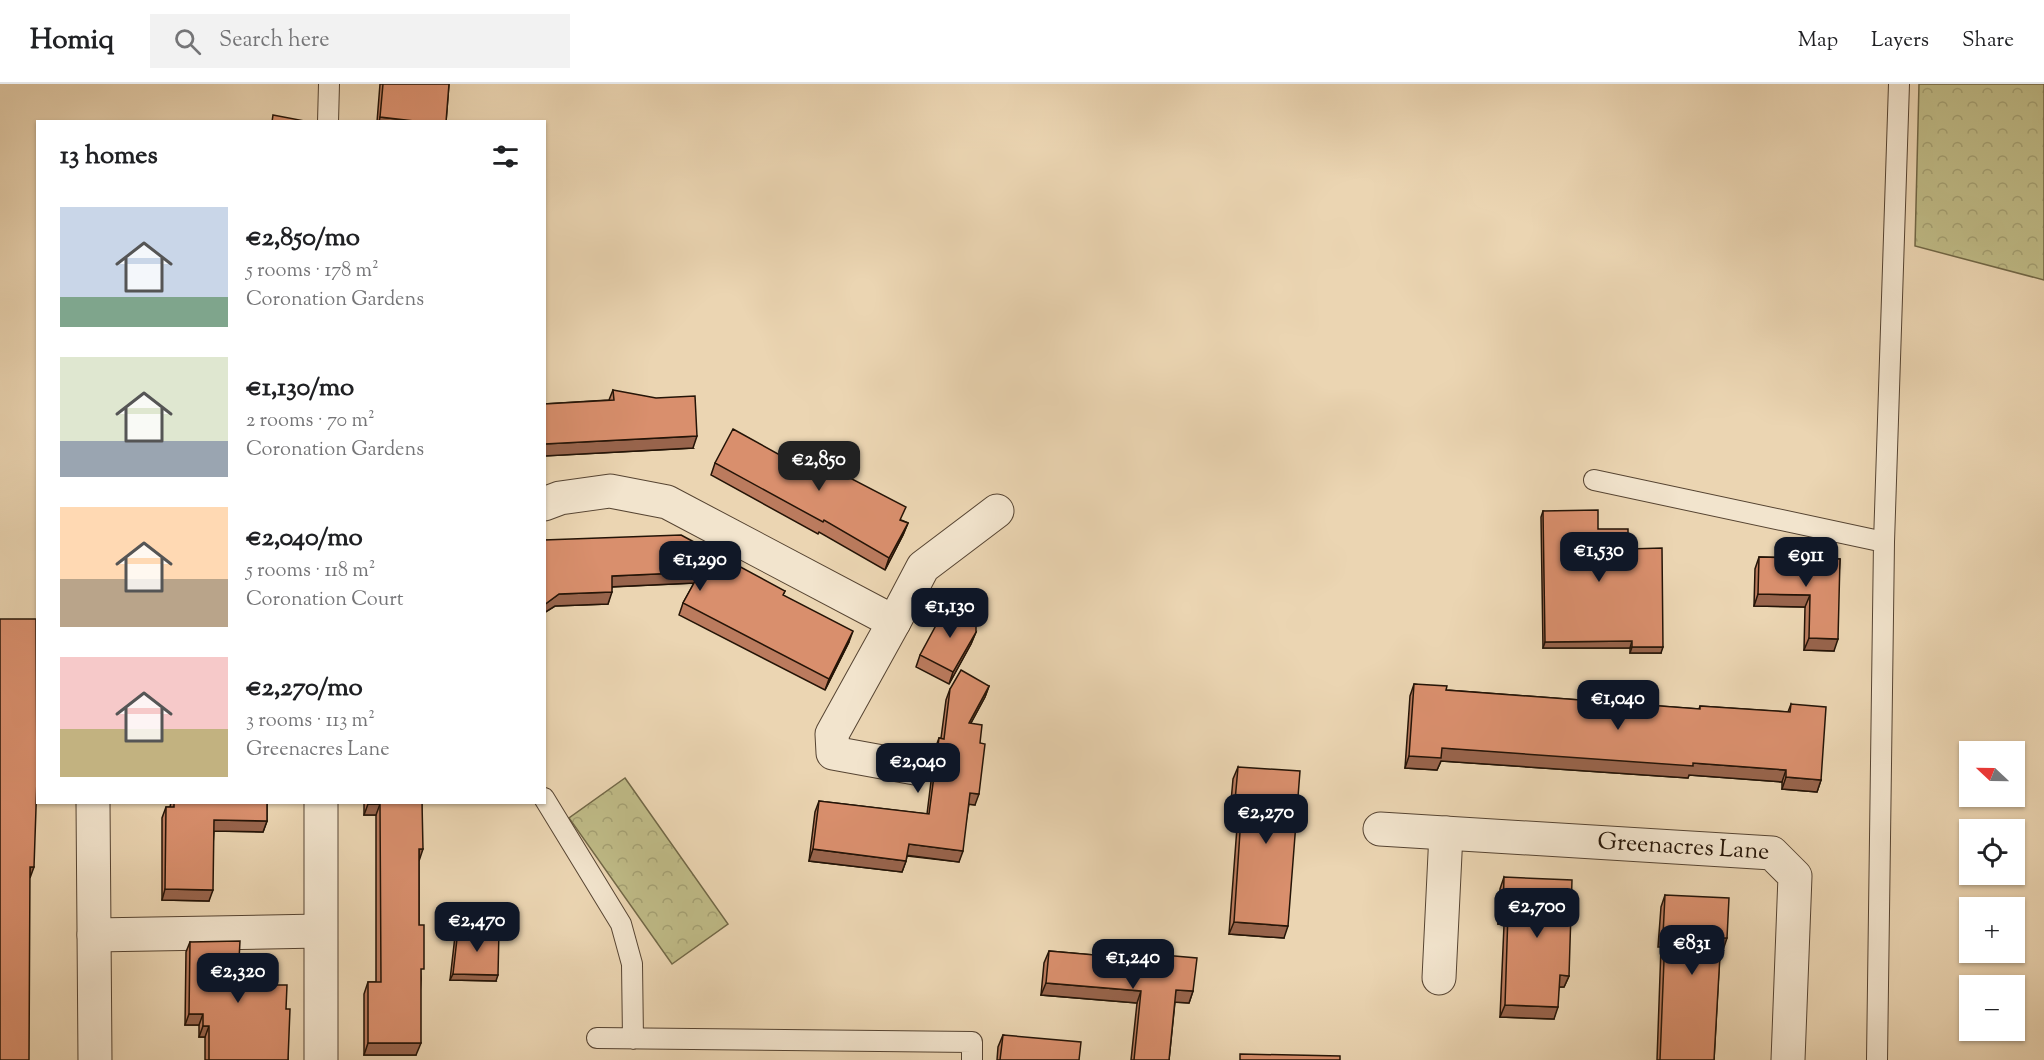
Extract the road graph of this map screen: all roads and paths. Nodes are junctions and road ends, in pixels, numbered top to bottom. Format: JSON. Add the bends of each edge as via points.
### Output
{"nodes":[{"id":1,"x":329,"y":84,"type":"edge"},
{"id":2,"x":1899,"y":84,"type":"edge"},
{"id":3,"x":328,"y":120,"type":"edge"},
{"id":4,"x":1594,"y":480,"type":"dead end"},
{"id":5,"x":546,"y":503,"type":"edge"},
{"id":6,"x":997,"y":511,"type":"dead end"},
{"id":7,"x":1884,"y":542,"type":"junction"},
{"id":8,"x":894,"y":622,"type":"junction"},
{"id":9,"x":915,"y":768,"type":"dead end"},
{"id":10,"x":546,"y":801,"type":"edge"},
{"id":11,"x":93,"y":804,"type":"edge"},
{"id":12,"x":321,"y":804,"type":"edge"},
{"id":13,"x":1380,"y":829,"type":"dead end"},
{"id":14,"x":1446,"y":833,"type":"junction"},
{"id":15,"x":320,"y":931,"type":"junction"},
{"id":16,"x":94,"y":935,"type":"junction"},
{"id":17,"x":1439,"y":978,"type":"dead end"},
{"id":18,"x":597,"y":1038,"type":"dead end"},
{"id":19,"x":633,"y":1038,"type":"junction"},
{"id":20,"x":95,"y":1060,"type":"edge"},
{"id":21,"x":321,"y":1060,"type":"edge"},
{"id":22,"x":972,"y":1060,"type":"edge"},
{"id":23,"x":1788,"y":1060,"type":"edge"},
{"id":24,"x":1877,"y":1060,"type":"edge"}],
"edges":[{"from":1,"to":3,"type":"lane"},
{"from":2,"to":7,"type":"lane"},
{"from":4,"to":7,"type":"lane"},
{"from":5,"to":8,"type":"street","via":[[610,491],[667,502]]},
{"from":6,"to":8,"type":"street","via":[[923,567]]},
{"from":7,"to":24,"type":"lane"},
{"from":8,"to":9,"type":"street","via":[[832,734],[833,753]]},
{"from":10,"to":19,"type":"lane","via":[[621,924],[632,964]]},
{"from":11,"to":16,"type":"street"},
{"from":12,"to":15,"type":"street"},
{"from":13,"to":14,"type":"street","name":"Greenacres Lane"},
{"from":14,"to":17,"type":"street"},
{"from":14,"to":23,"type":"street","name":"Greenacres Lane","via":[[1772,853],[1795,876]]},
{"from":15,"to":16,"type":"street"},
{"from":15,"to":21,"type":"street"},
{"from":16,"to":20,"type":"street"},
{"from":18,"to":19,"type":"lane"},
{"from":19,"to":22,"type":"lane","via":[[972,1042]]}]}
